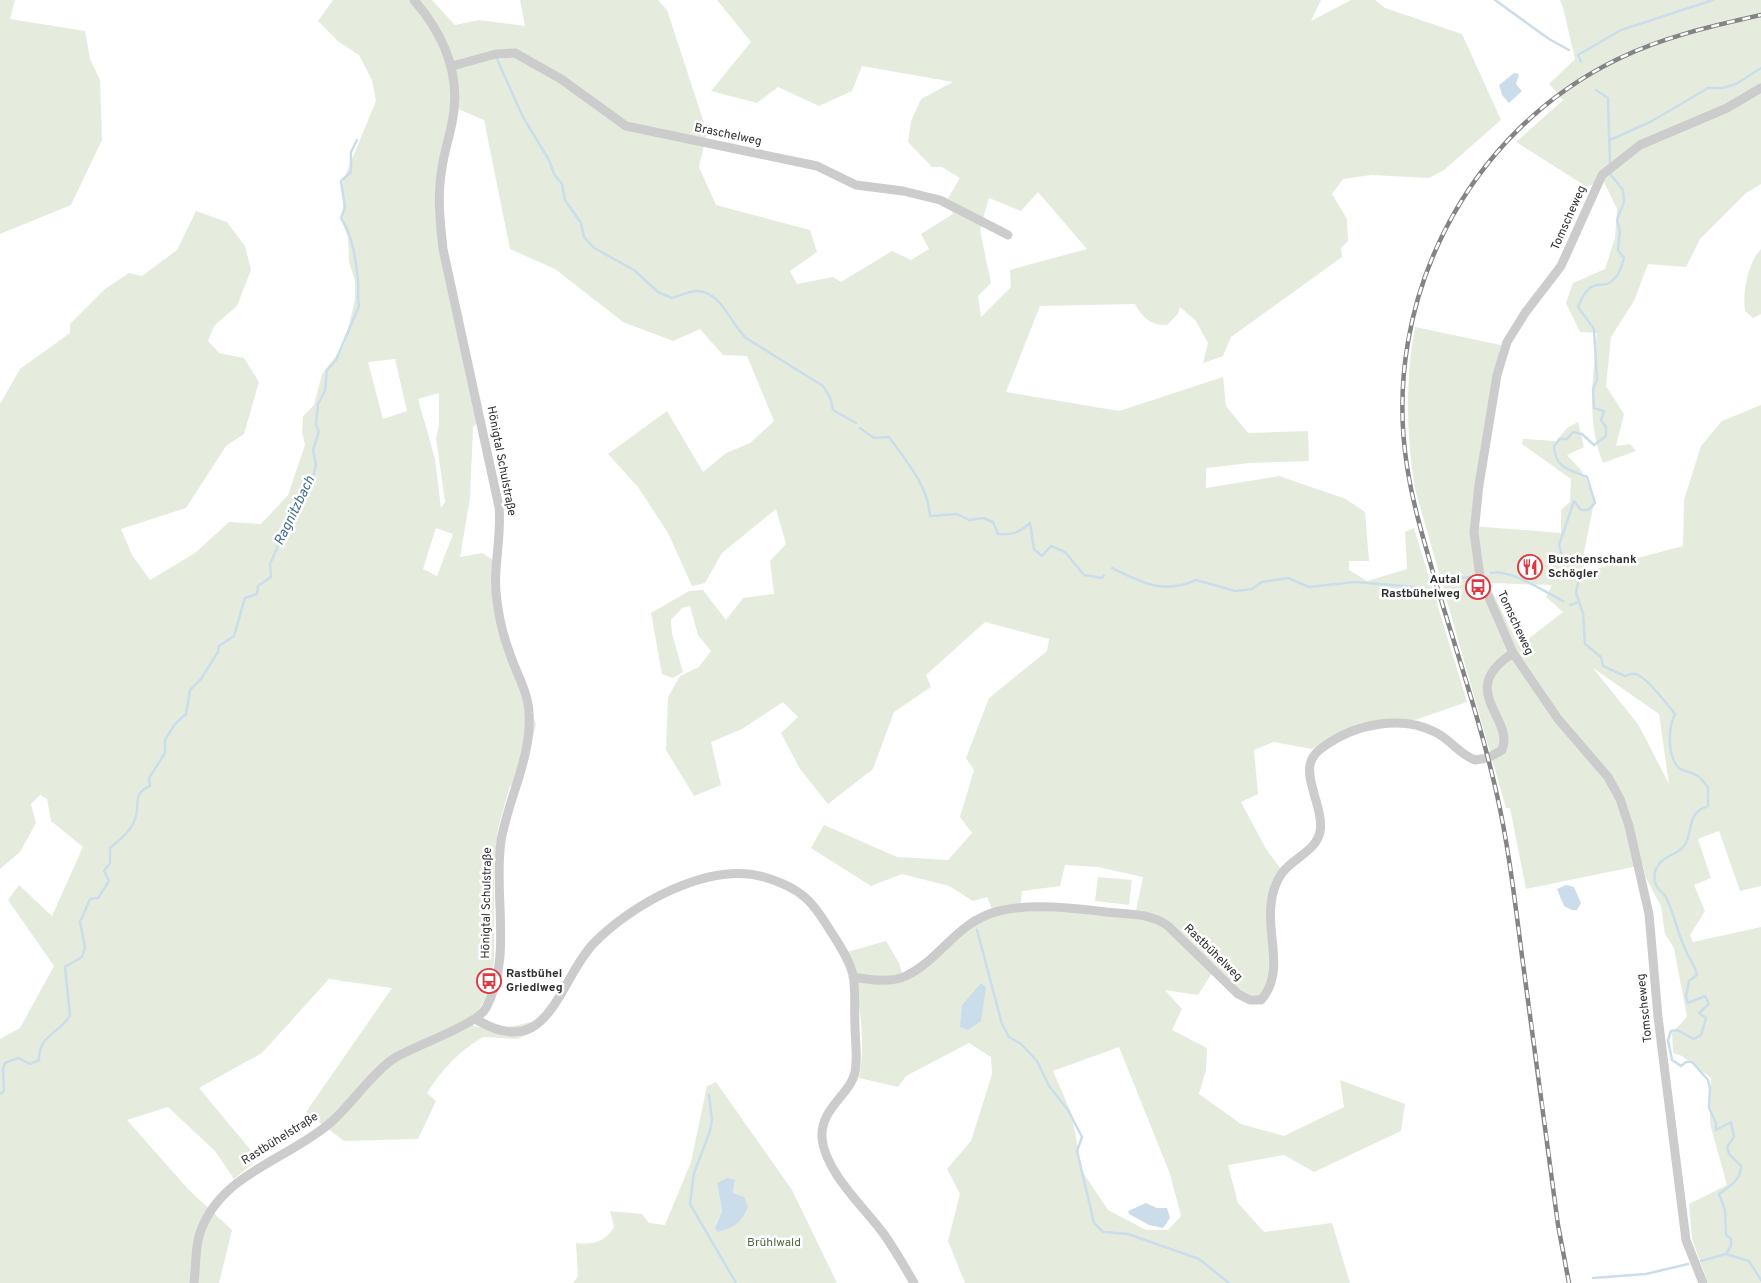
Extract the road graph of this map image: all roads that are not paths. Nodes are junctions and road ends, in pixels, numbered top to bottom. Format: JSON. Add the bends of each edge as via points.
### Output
{"nodes":[{"id":1,"x":414,"y":0,"type":"edge"},
{"id":2,"x":452,"y":66,"type":"junction"},
{"id":3,"x":1761,"y":88,"type":"edge"},
{"id":4,"x":1008,"y":235,"type":"dead end"},
{"id":5,"x":1513,"y":653,"type":"junction"},
{"id":6,"x":853,"y":977,"type":"junction"},
{"id":7,"x":477,"y":1020,"type":"junction"},
{"id":8,"x":194,"y":1283,"type":"edge"},
{"id":9,"x":914,"y":1283,"type":"edge"},
{"id":10,"x":1703,"y":1283,"type":"edge"}],
"edges":[{"from":1,"to":2,"type":"street","name":"Hönigtal Schulstraße","via":[[438,32]]},
{"from":2,"to":4,"type":"street","name":"Braschelweg","via":[[496,54],[515,53],[561,80],[626,126],[817,166],[856,185],[903,190],[940,200]]},
{"from":2,"to":7,"type":"street","name":"Hönigtal Schulstraße","via":[[455,105],[442,169],[439,205],[442,249],[500,507],[495,566],[497,602],[509,652],[529,711],[525,750],[498,862],[498,970],[486,1007]]},
{"from":3,"to":5,"type":"street","name":"Tomscheweg","via":[[1727,108],[1640,145],[1602,174],[1561,266],[1506,342],[1497,375],[1474,532],[1480,577]]},
{"from":5,"to":6,"type":"street","name":"Rastbühelweg","via":[[1494,667],[1488,685],[1490,702],[1504,736],[1502,750],[1496,755],[1475,760],[1458,751],[1436,732],[1389,724],[1360,727],[1312,756],[1309,768],[1321,823],[1320,833],[1316,842],[1283,872],[1274,887],[1270,907],[1275,953],[1269,991],[1261,1000],[1250,1000],[1238,994],[1168,926],[1155,918],[1085,910],[1034,908],[999,911],[971,923],[950,938],[925,964],[905,977],[882,980]]},
{"from":5,"to":10,"type":"street","name":"Tomscheweg","via":[[1558,719],[1608,777],[1629,826],[1648,914],[1686,1240]]},
{"from":6,"to":7,"type":"street","via":[[838,943],[815,906],[803,895],[778,882],[736,872],[676,887],[604,934],[593,944],[550,1013],[536,1024],[516,1031],[486,1026]]},
{"from":6,"to":9,"type":"street","via":[[855,1074],[824,1120],[822,1138],[827,1155],[848,1193],[883,1233]]},
{"from":7,"to":8,"type":"street","name":"Rastbühelstraße","via":[[392,1060],[330,1123],[233,1185],[208,1214],[198,1238]]}]}
